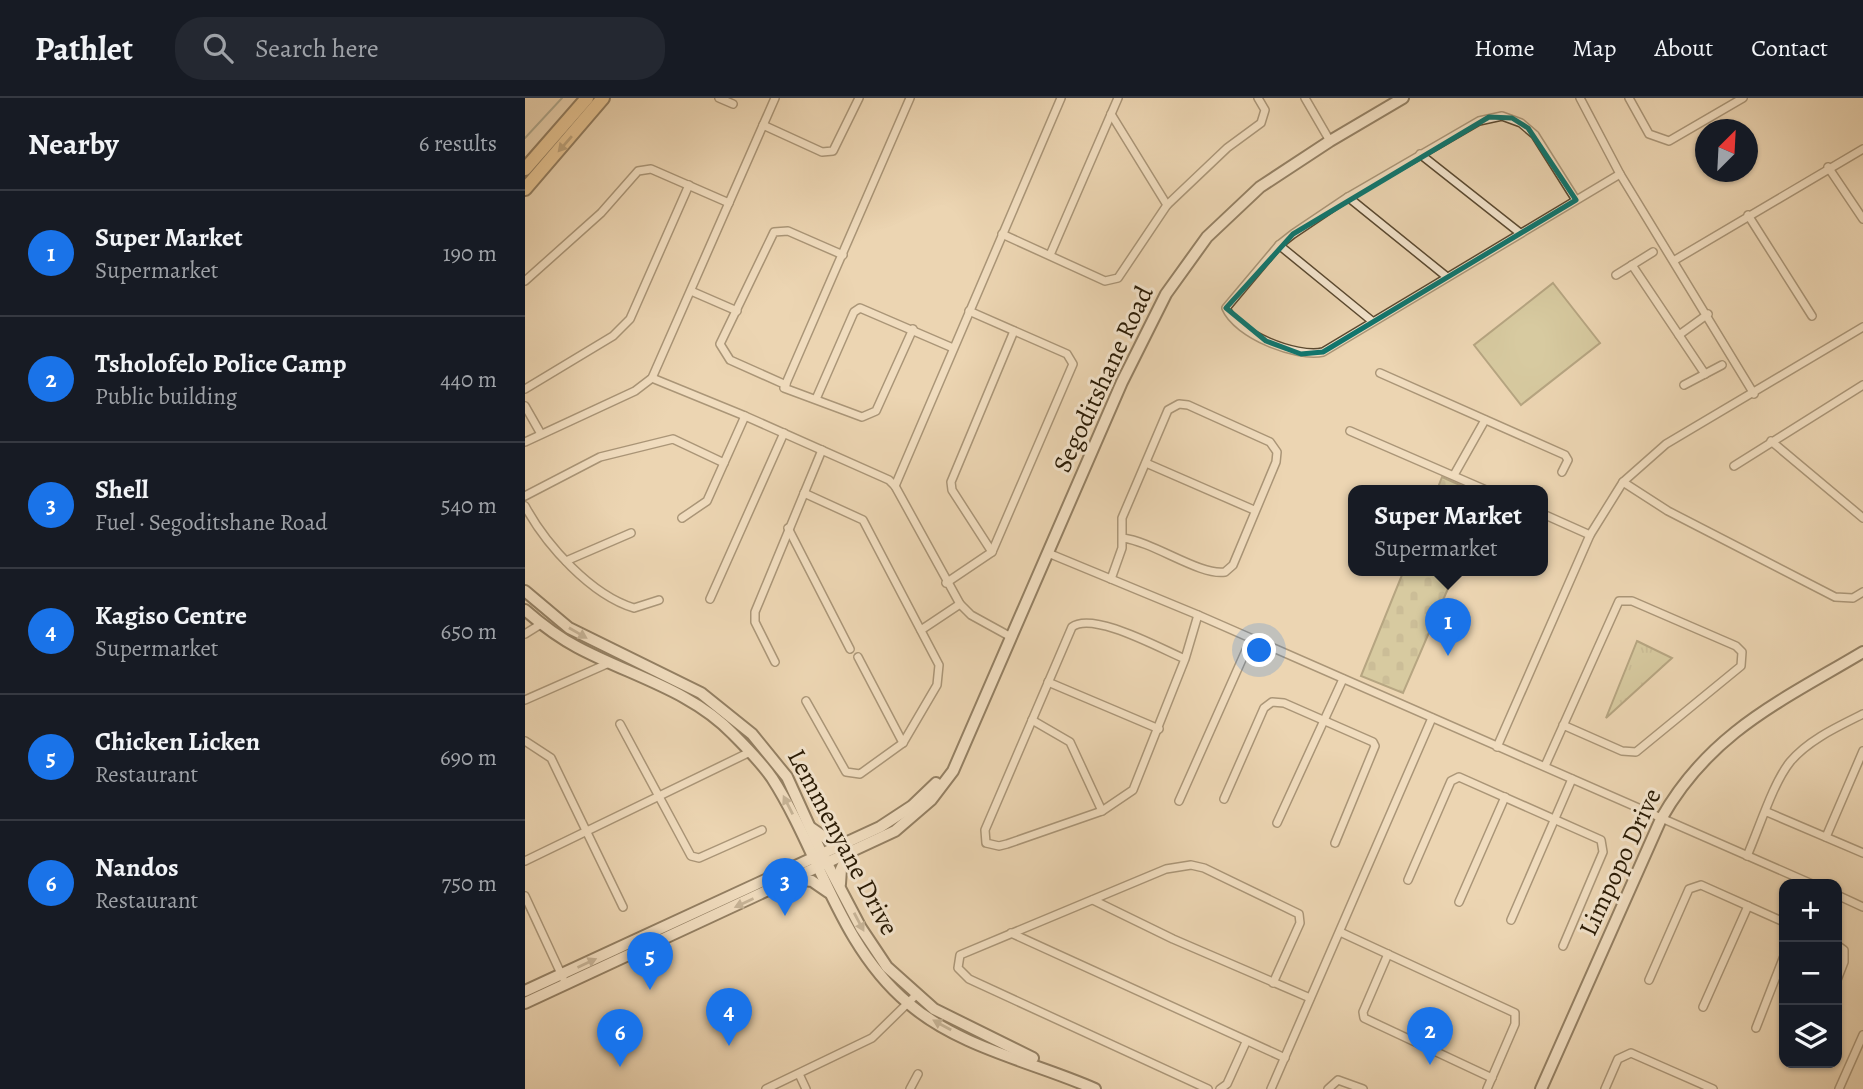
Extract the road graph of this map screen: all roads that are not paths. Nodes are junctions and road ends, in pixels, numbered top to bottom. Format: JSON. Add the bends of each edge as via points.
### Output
{"nodes":[{"id":1,"x":587,"y":98,"type":"edge"},
{"id":2,"x":603,"y":98,"type":"edge"},
{"id":3,"x":719,"y":98,"type":"edge"},
{"id":4,"x":775,"y":98,"type":"edge"},
{"id":5,"x":859,"y":98,"type":"edge"},
{"id":6,"x":910,"y":98,"type":"edge"},
{"id":7,"x":1061,"y":98,"type":"edge"},
{"id":8,"x":1118,"y":98,"type":"edge"},
{"id":9,"x":1258,"y":98,"type":"edge"},
{"id":10,"x":1305,"y":98,"type":"edge"},
{"id":11,"x":1403,"y":98,"type":"edge"},
{"id":12,"x":1580,"y":98,"type":"edge"},
{"id":13,"x":1629,"y":98,"type":"edge"},
{"id":14,"x":1743,"y":98,"type":"edge"},
{"id":15,"x":733,"y":104,"type":"dead end"},
{"id":16,"x":1111,"y":114,"type":"junction"},
{"id":17,"x":763,"y":125,"type":"junction"},
{"id":18,"x":1330,"y":141,"type":"junction"},
{"id":19,"x":1863,"y":149,"type":"edge"},
{"id":20,"x":1420,"y":154,"type":"junction"},
{"id":21,"x":1828,"y":167,"type":"junction"},
{"id":22,"x":525,"y":169,"type":"edge"},
{"id":23,"x":1621,"y":174,"type":"junction"},
{"id":24,"x":689,"y":185,"type":"junction"},
{"id":25,"x":525,"y":188,"type":"edge"},
{"id":26,"x":1348,"y":197,"type":"junction"},
{"id":27,"x":1576,"y":200,"type":"junction"},
{"id":28,"x":729,"y":203,"type":"junction"},
{"id":29,"x":1167,"y":205,"type":"junction"},
{"id":30,"x":1748,"y":215,"type":"junction"},
{"id":31,"x":1863,"y":219,"type":"edge"},
{"id":32,"x":1521,"y":233,"type":"junction"},
{"id":33,"x":1002,"y":234,"type":"junction"},
{"id":34,"x":1279,"y":245,"type":"junction"},
{"id":35,"x":1653,"y":252,"type":"dead end"},
{"id":36,"x":843,"y":255,"type":"junction"},
{"id":37,"x":1050,"y":255,"type":"junction"},
{"id":38,"x":1675,"y":260,"type":"junction"},
{"id":39,"x":1632,"y":265,"type":"junction"},
{"id":40,"x":1616,"y":275,"type":"dead end"},
{"id":41,"x":1447,"y":277,"type":"junction"},
{"id":42,"x":525,"y":281,"type":"edge"},
{"id":43,"x":691,"y":290,"type":"junction"},
{"id":44,"x":737,"y":311,"type":"junction"},
{"id":45,"x":969,"y":311,"type":"junction"},
{"id":46,"x":1707,"y":314,"type":"junction"},
{"id":47,"x":1812,"y":316,"type":"dead end"},
{"id":48,"x":1372,"y":321,"type":"junction"},
{"id":49,"x":1863,"y":327,"type":"edge"},
{"id":50,"x":913,"y":330,"type":"junction"},
{"id":51,"x":1014,"y":331,"type":"junction"},
{"id":52,"x":1679,"y":335,"type":"junction"},
{"id":53,"x":953,"y":348,"type":"junction"},
{"id":54,"x":1722,"y":365,"type":"dead end"},
{"id":55,"x":1380,"y":373,"type":"dead end"},
{"id":56,"x":1705,"y":374,"type":"junction"},
{"id":57,"x":652,"y":379,"type":"junction"},
{"id":58,"x":786,"y":385,"type":"junction"},
{"id":59,"x":1685,"y":385,"type":"dead end"},
{"id":60,"x":1863,"y":385,"type":"edge"},
{"id":61,"x":525,"y":389,"type":"edge"},
{"id":62,"x":1754,"y":394,"type":"junction"},
{"id":63,"x":816,"y":399,"type":"junction"},
{"id":64,"x":525,"y":406,"type":"edge"},
{"id":65,"x":745,"y":416,"type":"junction"},
{"id":66,"x":1485,"y":420,"type":"junction"},
{"id":67,"x":1350,"y":431,"type":"dead end"},
{"id":68,"x":784,"y":433,"type":"junction"},
{"id":69,"x":541,"y":434,"type":"junction"},
{"id":70,"x":1771,"y":441,"type":"junction"},
{"id":71,"x":525,"y":442,"type":"edge"},
{"id":72,"x":823,"y":450,"type":"junction"},
{"id":73,"x":725,"y":463,"type":"junction"},
{"id":74,"x":1146,"y":463,"type":"junction"},
{"id":75,"x":1734,"y":466,"type":"dead end"},
{"id":76,"x":1562,"y":472,"type":"dead end"},
{"id":77,"x":1454,"y":475,"type":"junction"},
{"id":78,"x":1623,"y":482,"type":"junction"},
{"id":79,"x":1475,"y":485,"type":"edge"},
{"id":80,"x":894,"y":486,"type":"junction"},
{"id":81,"x":804,"y":493,"type":"junction"},
{"id":82,"x":525,"y":496,"type":"edge"},
{"id":83,"x":525,"y":506,"type":"edge"},
{"id":84,"x":1254,"y":510,"type":"junction"},
{"id":85,"x":1548,"y":517,"type":"edge"},
{"id":86,"x":681,"y":518,"type":"dead end"},
{"id":87,"x":1863,"y":518,"type":"edge"},
{"id":88,"x":788,"y":528,"type":"junction"},
{"id":89,"x":631,"y":533,"type":"dead end"},
{"id":90,"x":1590,"y":535,"type":"junction"},
{"id":91,"x":1123,"y":538,"type":"junction"},
{"id":92,"x":992,"y":552,"type":"junction"},
{"id":93,"x":1048,"y":553,"type":"junction"},
{"id":94,"x":566,"y":561,"type":"junction"},
{"id":95,"x":1111,"y":579,"type":"junction"},
{"id":96,"x":946,"y":583,"type":"junction"},
{"id":97,"x":525,"y":591,"type":"edge"},
{"id":98,"x":1863,"y":592,"type":"edge"},
{"id":99,"x":710,"y":599,"type":"dead end"},
{"id":100,"x":659,"y":600,"type":"dead end"},
{"id":101,"x":960,"y":604,"type":"junction"},
{"id":102,"x":525,"y":610,"type":"edge"},
{"id":103,"x":1198,"y":615,"type":"junction"},
{"id":104,"x":541,"y":624,"type":"junction"},
{"id":105,"x":921,"y":630,"type":"junction"},
{"id":106,"x":525,"y":635,"type":"edge"},
{"id":107,"x":1011,"y":637,"type":"junction"},
{"id":108,"x":1251,"y":639,"type":"junction"},
{"id":109,"x":850,"y":649,"type":"dead end"},
{"id":110,"x":1863,"y":652,"type":"edge"},
{"id":111,"x":857,"y":657,"type":"dead end"},
{"id":112,"x":1185,"y":659,"type":"junction"},
{"id":113,"x":610,"y":662,"type":"junction"},
{"id":114,"x":775,"y":662,"type":"dead end"},
{"id":115,"x":1343,"y":679,"type":"junction"},
{"id":116,"x":1048,"y":682,"type":"junction"},
{"id":117,"x":525,"y":700,"type":"edge"},
{"id":118,"x":806,"y":701,"type":"dead end"},
{"id":119,"x":1863,"y":714,"type":"edge"},
{"id":120,"x":1432,"y":718,"type":"junction"},
{"id":121,"x":1032,"y":720,"type":"junction"},
{"id":122,"x":1324,"y":720,"type":"junction"},
{"id":123,"x":620,"y":724,"type":"dead end"},
{"id":124,"x":1563,"y":725,"type":"junction"},
{"id":125,"x":1159,"y":729,"type":"junction"},
{"id":126,"x":525,"y":741,"type":"edge"},
{"id":127,"x":903,"y":743,"type":"junction"},
{"id":128,"x":1497,"y":747,"type":"junction"},
{"id":129,"x":1863,"y":751,"type":"edge"},
{"id":130,"x":750,"y":752,"type":"junction"},
{"id":131,"x":1545,"y":766,"type":"junction"},
{"id":132,"x":1572,"y":779,"type":"junction"},
{"id":133,"x":659,"y":797,"type":"junction"},
{"id":134,"x":1505,"y":797,"type":"junction"},
{"id":135,"x":1224,"y":799,"type":"dead end"},
{"id":136,"x":1179,"y":801,"type":"dead end"},
{"id":137,"x":1102,"y":811,"type":"junction"},
{"id":138,"x":1767,"y":812,"type":"junction"},
{"id":139,"x":1661,"y":819,"type":"junction"},
{"id":140,"x":1555,"y":820,"type":"junction"},
{"id":141,"x":1277,"y":824,"type":"dead end"},
{"id":142,"x":804,"y":829,"type":"junction"},
{"id":143,"x":762,"y":830,"type":"dead end"},
{"id":144,"x":586,"y":831,"type":"junction"},
{"id":145,"x":1826,"y":836,"type":"junction"},
{"id":146,"x":1335,"y":843,"type":"dead end"},
{"id":147,"x":846,"y":848,"type":"junction"},
{"id":148,"x":1863,"y":853,"type":"edge"},
{"id":149,"x":1747,"y":856,"type":"junction"},
{"id":150,"x":819,"y":860,"type":"junction"},
{"id":151,"x":525,"y":861,"type":"edge"},
{"id":152,"x":789,"y":874,"type":"junction"},
{"id":153,"x":1800,"y":879,"type":"edge"},
{"id":154,"x":1408,"y":880,"type":"dead end"},
{"id":155,"x":840,"y":886,"type":"junction"},
{"id":156,"x":525,"y":896,"type":"edge"},
{"id":157,"x":833,"y":896,"type":"junction"},
{"id":158,"x":1842,"y":897,"type":"edge"},
{"id":159,"x":1093,"y":900,"type":"junction"},
{"id":160,"x":1459,"y":902,"type":"dead end"},
{"id":161,"x":1748,"y":906,"type":"junction"},
{"id":162,"x":623,"y":907,"type":"dead end"},
{"id":163,"x":1863,"y":907,"type":"edge"},
{"id":164,"x":1511,"y":920,"type":"dead end"},
{"id":165,"x":1779,"y":920,"type":"edge"},
{"id":166,"x":1340,"y":932,"type":"junction"},
{"id":167,"x":1011,"y":933,"type":"junction"},
{"id":168,"x":1563,"y":946,"type":"dead end"},
{"id":169,"x":1842,"y":949,"type":"edge"},
{"id":170,"x":1388,"y":954,"type":"junction"},
{"id":171,"x":1842,"y":966,"type":"edge"},
{"id":172,"x":1779,"y":968,"type":"edge"},
{"id":173,"x":564,"y":980,"type":"junction"},
{"id":174,"x":1649,"y":980,"type":"dead end"},
{"id":175,"x":1273,"y":983,"type":"junction"},
{"id":176,"x":525,"y":991,"type":"edge"},
{"id":177,"x":1310,"y":998,"type":"junction"},
{"id":178,"x":912,"y":1000,"type":"junction"},
{"id":179,"x":525,"y":1003,"type":"edge"},
{"id":180,"x":1703,"y":1007,"type":"dead end"},
{"id":181,"x":1755,"y":1028,"type":"dead end"},
{"id":182,"x":1863,"y":1035,"type":"edge"},
{"id":183,"x":1246,"y":1042,"type":"junction"},
{"id":184,"x":1285,"y":1058,"type":"junction"},
{"id":185,"x":799,"y":1074,"type":"junction"},
{"id":186,"x":918,"y":1074,"type":"dead end"},
{"id":187,"x":1492,"y":1078,"type":"junction"},
{"id":188,"x":766,"y":1089,"type":"edge"},
{"id":189,"x":806,"y":1089,"type":"edge"},
{"id":190,"x":910,"y":1089,"type":"edge"},
{"id":191,"x":1095,"y":1089,"type":"edge"},
{"id":192,"x":1208,"y":1089,"type":"edge"},
{"id":193,"x":1220,"y":1089,"type":"edge"},
{"id":194,"x":1271,"y":1089,"type":"edge"},
{"id":195,"x":1328,"y":1089,"type":"edge"},
{"id":196,"x":1363,"y":1089,"type":"edge"},
{"id":197,"x":1487,"y":1089,"type":"edge"},
{"id":198,"x":1541,"y":1089,"type":"edge"},
{"id":199,"x":1605,"y":1089,"type":"edge"},
{"id":200,"x":1713,"y":1089,"type":"edge"},
{"id":201,"x":1839,"y":1089,"type":"edge"}],
"edges":[{"from":1,"to":22,"type":"main road"},
{"from":2,"to":25,"type":"main road","one_way":true},
{"from":3,"to":15,"type":"street"},
{"from":4,"to":17,"type":"street"},
{"from":5,"to":17,"type":"street","via":[[837,148],[828,153]]},
{"from":6,"to":36,"type":"street"},
{"from":7,"to":33,"type":"street"},
{"from":8,"to":16,"type":"street"},
{"from":9,"to":29,"type":"street","via":[[1265,110],[1261,123],[1227,148]]},
{"from":10,"to":18,"type":"street"},
{"from":11,"to":18,"type":"street","name":"Segoditshane Road"},
{"from":12,"to":23,"type":"street"},
{"from":13,"to":14,"type":"street","via":[[1649,134],[1669,141]]},
{"from":16,"to":29,"type":"street"},
{"from":16,"to":37,"type":"street"},
{"from":17,"to":28,"type":"street"},
{"from":18,"to":93,"type":"street","name":"Segoditshane Road","via":[[1249,197],[1207,237],[1173,284],[1140,343]]},
{"from":19,"to":21,"type":"street"},
{"from":20,"to":26,"type":"street"},
{"from":20,"to":27,"type":"street","via":[[1479,121],[1512,118],[1535,135]]},
{"from":20,"to":32,"type":"street"},
{"from":21,"to":30,"type":"street"},
{"from":21,"to":31,"type":"street"},
{"from":23,"to":27,"type":"street"},
{"from":23,"to":38,"type":"street"},
{"from":24,"to":28,"type":"street"},
{"from":24,"to":42,"type":"street","via":[[651,169],[638,172],[601,214]]},
{"from":24,"to":61,"type":"street","via":[[630,319],[613,336]]},
{"from":26,"to":34,"type":"street"},
{"from":26,"to":41,"type":"street"},
{"from":27,"to":32,"type":"street"},
{"from":28,"to":43,"type":"street"},
{"from":29,"to":37,"type":"street","via":[[1112,281]]},
{"from":30,"to":38,"type":"street"},
{"from":30,"to":47,"type":"street"},
{"from":32,"to":41,"type":"street"},
{"from":33,"to":37,"type":"street"},
{"from":33,"to":45,"type":"street"},
{"from":34,"to":48,"type":"street"},
{"from":34,"to":48,"type":"street","via":[[1226,308],[1230,316],[1266,341],[1301,354],[1323,352]]},
{"from":35,"to":39,"type":"street"},
{"from":36,"to":44,"type":"street","via":[[788,231],[774,232]]},
{"from":36,"to":58,"type":"street"},
{"from":38,"to":46,"type":"street"},
{"from":39,"to":40,"type":"street"},
{"from":39,"to":52,"type":"street"},
{"from":41,"to":48,"type":"street"},
{"from":43,"to":44,"type":"street"},
{"from":43,"to":57,"type":"street"},
{"from":44,"to":58,"type":"street","via":[[720,344],[723,354]]},
{"from":45,"to":51,"type":"street"},
{"from":45,"to":53,"type":"street"},
{"from":46,"to":52,"type":"street"},
{"from":46,"to":62,"type":"street"},
{"from":49,"to":62,"type":"street"},
{"from":50,"to":53,"type":"street"},
{"from":50,"to":63,"type":"street","via":[[870,416]]},
{"from":50,"to":63,"type":"street","via":[[867,309],[854,312]]},
{"from":51,"to":92,"type":"street","via":[[951,482],[951,491]]},
{"from":51,"to":92,"type":"street","via":[[1067,354],[1073,364]]},
{"from":52,"to":56,"type":"street"},
{"from":53,"to":80,"type":"street"},
{"from":54,"to":56,"type":"street"},
{"from":55,"to":66,"type":"street"},
{"from":56,"to":59,"type":"street"},
{"from":57,"to":65,"type":"street"},
{"from":57,"to":69,"type":"street"},
{"from":58,"to":63,"type":"street","via":[[784,388]]},
{"from":60,"to":70,"type":"street"},
{"from":62,"to":78,"type":"street","via":[[1666,444]]},
{"from":64,"to":69,"type":"street"},
{"from":65,"to":68,"type":"street"},
{"from":65,"to":73,"type":"street"},
{"from":66,"to":76,"type":"street","via":[[1566,456]]},
{"from":66,"to":77,"type":"street"},
{"from":67,"to":77,"type":"street"},
{"from":68,"to":72,"type":"street"},
{"from":68,"to":99,"type":"street"},
{"from":69,"to":71,"type":"street"},
{"from":70,"to":75,"type":"street"},
{"from":70,"to":87,"type":"street"},
{"from":72,"to":80,"type":"street"},
{"from":72,"to":81,"type":"street"},
{"from":73,"to":82,"type":"street","via":[[673,439],[600,457]]},
{"from":73,"to":86,"type":"street","via":[[707,501]]},
{"from":74,"to":84,"type":"street"},
{"from":74,"to":84,"type":"street","via":[[1168,410],[1188,405],[1275,448],[1276,462]]},
{"from":74,"to":91,"type":"street","via":[[1122,518]]},
{"from":77,"to":79,"type":"street"},
{"from":78,"to":90,"type":"street"},
{"from":78,"to":98,"type":"street","via":[[1668,511],[1835,597],[1853,598]]},
{"from":80,"to":96,"type":"street"},
{"from":81,"to":88,"type":"street"},
{"from":81,"to":105,"type":"street","via":[[863,520]]},
{"from":83,"to":94,"type":"street"},
{"from":84,"to":91,"type":"street","via":[[1233,565],[1225,572],[1213,572]]},
{"from":85,"to":90,"type":"street"},
{"from":88,"to":109,"type":"street"},
{"from":88,"to":114,"type":"street","via":[[755,612],[755,622]]},
{"from":89,"to":94,"type":"street"},
{"from":90,"to":128,"type":"street"},
{"from":91,"to":95,"type":"street"},
{"from":92,"to":96,"type":"street"},
{"from":93,"to":95,"type":"street"},
{"from":93,"to":107,"type":"street","name":"Segoditshane Road"},
{"from":94,"to":100,"type":"street","via":[[583,578],[628,606]]},
{"from":95,"to":103,"type":"street"},
{"from":96,"to":101,"type":"street"},
{"from":97,"to":142,"type":"street","name":"Lemmenyane Drive","one_way":true,"via":[[569,628],[684,682],[738,721],[787,777]]},
{"from":101,"to":105,"type":"street"},
{"from":101,"to":107,"type":"street"},
{"from":102,"to":104,"type":"street","name":"Lemmenyane Drive"},
{"from":103,"to":108,"type":"street"},
{"from":103,"to":112,"type":"street"},
{"from":104,"to":106,"type":"street"},
{"from":104,"to":113,"type":"street","name":"Lemmenyane Drive"},
{"from":105,"to":127,"type":"street","via":[[939,665],[939,675]]},
{"from":107,"to":147,"type":"street","name":"Segoditshane Road","via":[[954,767],[930,800],[895,831]]},
{"from":108,"to":115,"type":"street"},
{"from":108,"to":136,"type":"street"},
{"from":110,"to":139,"type":"street","name":"Limpopo Drive","via":[[1735,730],[1695,768]]},
{"from":111,"to":127,"type":"street"},
{"from":112,"to":116,"type":"street","via":[[1101,624],[1078,623],[1072,627]]},
{"from":112,"to":125,"type":"street"},
{"from":113,"to":117,"type":"street"},
{"from":113,"to":130,"type":"street","name":"Lemmenyane Drive","via":[[696,705]]},
{"from":115,"to":120,"type":"street"},
{"from":115,"to":122,"type":"street"},
{"from":116,"to":121,"type":"street"},
{"from":116,"to":125,"type":"street"},
{"from":118,"to":127,"type":"street","via":[[846,772],[860,774]]},
{"from":119,"to":138,"type":"street","via":[[1796,755],[1779,778]]},
{"from":120,"to":128,"type":"street"},
{"from":120,"to":166,"type":"street"},
{"from":121,"to":137,"type":"street","via":[[1070,742]]},
{"from":121,"to":137,"type":"street","via":[[985,830],[986,843],[999,846]]},
{"from":122,"to":135,"type":"street","via":[[1284,703],[1268,704]]},
{"from":122,"to":141,"type":"street"},
{"from":122,"to":146,"type":"street","via":[[1373,742],[1375,749]]},
{"from":123,"to":133,"type":"street"},
{"from":124,"to":124,"type":"street","via":[[1616,604],[1623,600],[1742,652],[1741,666],[1636,752],[1622,751]]},
{"from":124,"to":131,"type":"street"},
{"from":125,"to":137,"type":"street","via":[[1133,790]]},
{"from":126,"to":144,"type":"street","via":[[551,758]]},
{"from":128,"to":131,"type":"street"},
{"from":129,"to":145,"type":"street"},
{"from":130,"to":133,"type":"street"},
{"from":142,"to":130,"type":"street","name":"Lemmenyane Drive","one_way":true},
{"from":131,"to":132,"type":"street"},
{"from":132,"to":139,"type":"street"},
{"from":132,"to":140,"type":"street"},
{"from":133,"to":143,"type":"street","via":[[693,858]]},
{"from":133,"to":144,"type":"street"},
{"from":134,"to":140,"type":"street"},
{"from":134,"to":154,"type":"street","via":[[1454,778]]},
{"from":134,"to":160,"type":"street"},
{"from":138,"to":145,"type":"street"},
{"from":138,"to":149,"type":"street"},
{"from":139,"to":149,"type":"street"},
{"from":139,"to":198,"type":"street","name":"Limpopo Drive"},
{"from":140,"to":164,"type":"street"},
{"from":140,"to":168,"type":"street","via":[[1601,840],[1603,846]]},
{"from":142,"to":147,"type":"street"},
{"from":142,"to":150,"type":"street","name":"Lemmenyane Drive"},
{"from":142,"to":152,"type":"street"},
{"from":144,"to":151,"type":"street"},
{"from":144,"to":162,"type":"street"},
{"from":145,"to":148,"type":"street"},
{"from":147,"to":150,"type":"street","name":"Segoditshane Road"},
{"from":147,"to":155,"type":"street"},
{"from":149,"to":153,"type":"street"},
{"from":150,"to":152,"type":"street","name":"Segoditshane Road"},
{"from":150,"to":155,"type":"street","name":"Lemmenyane Drive"},
{"from":150,"to":157,"type":"street","name":"Lemmenyane Drive"},
{"from":152,"to":157,"type":"street","via":[[812,881]]},
{"from":152,"to":173,"type":"street","name":"Segoditshane Road"},
{"from":155,"to":178,"type":"street","name":"Lemmenyane Drive","one_way":true,"via":[[879,956]]},
{"from":156,"to":173,"type":"street"},
{"from":157,"to":178,"type":"street","name":"Lemmenyane Drive","via":[[869,960]]},
{"from":158,"to":163,"type":"street"},
{"from":159,"to":167,"type":"street"},
{"from":159,"to":175,"type":"street"},
{"from":159,"to":175,"type":"street","via":[[1173,867],[1204,868],[1299,914],[1300,923]]},
{"from":161,"to":165,"type":"street"},
{"from":161,"to":174,"type":"street","via":[[1701,885],[1692,887]]},
{"from":161,"to":180,"type":"street"},
{"from":166,"to":170,"type":"street"},
{"from":166,"to":177,"type":"street"},
{"from":167,"to":183,"type":"street"},
{"from":167,"to":192,"type":"street","via":[[960,955],[957,960],[962,973]]},
{"from":169,"to":171,"type":"street"},
{"from":170,"to":187,"type":"street","via":[[1515,1013],[1515,1024]]},
{"from":170,"to":187,"type":"street","via":[[1364,1018]]},
{"from":172,"to":181,"type":"street"},
{"from":173,"to":176,"type":"street","name":"Segoditshane Road"},
{"from":173,"to":179,"type":"street","name":"Segoditshane Road"},
{"from":175,"to":177,"type":"street"},
{"from":177,"to":184,"type":"street"},
{"from":178,"to":185,"type":"street","via":[[871,1038]]},
{"from":178,"to":191,"type":"street","name":"Lemmenyane Drive"},
{"from":182,"to":201,"type":"street"},
{"from":183,"to":184,"type":"street"},
{"from":183,"to":193,"type":"street","via":[[1227,1084]]},
{"from":184,"to":194,"type":"street"},
{"from":185,"to":188,"type":"street"},
{"from":185,"to":189,"type":"street"},
{"from":186,"to":190,"type":"street"},
{"from":187,"to":197,"type":"street"},
{"from":195,"to":196,"type":"street","via":[[1338,1080]]},
{"from":199,"to":200,"type":"street","via":[[1618,1059],[1631,1053]]}]}
